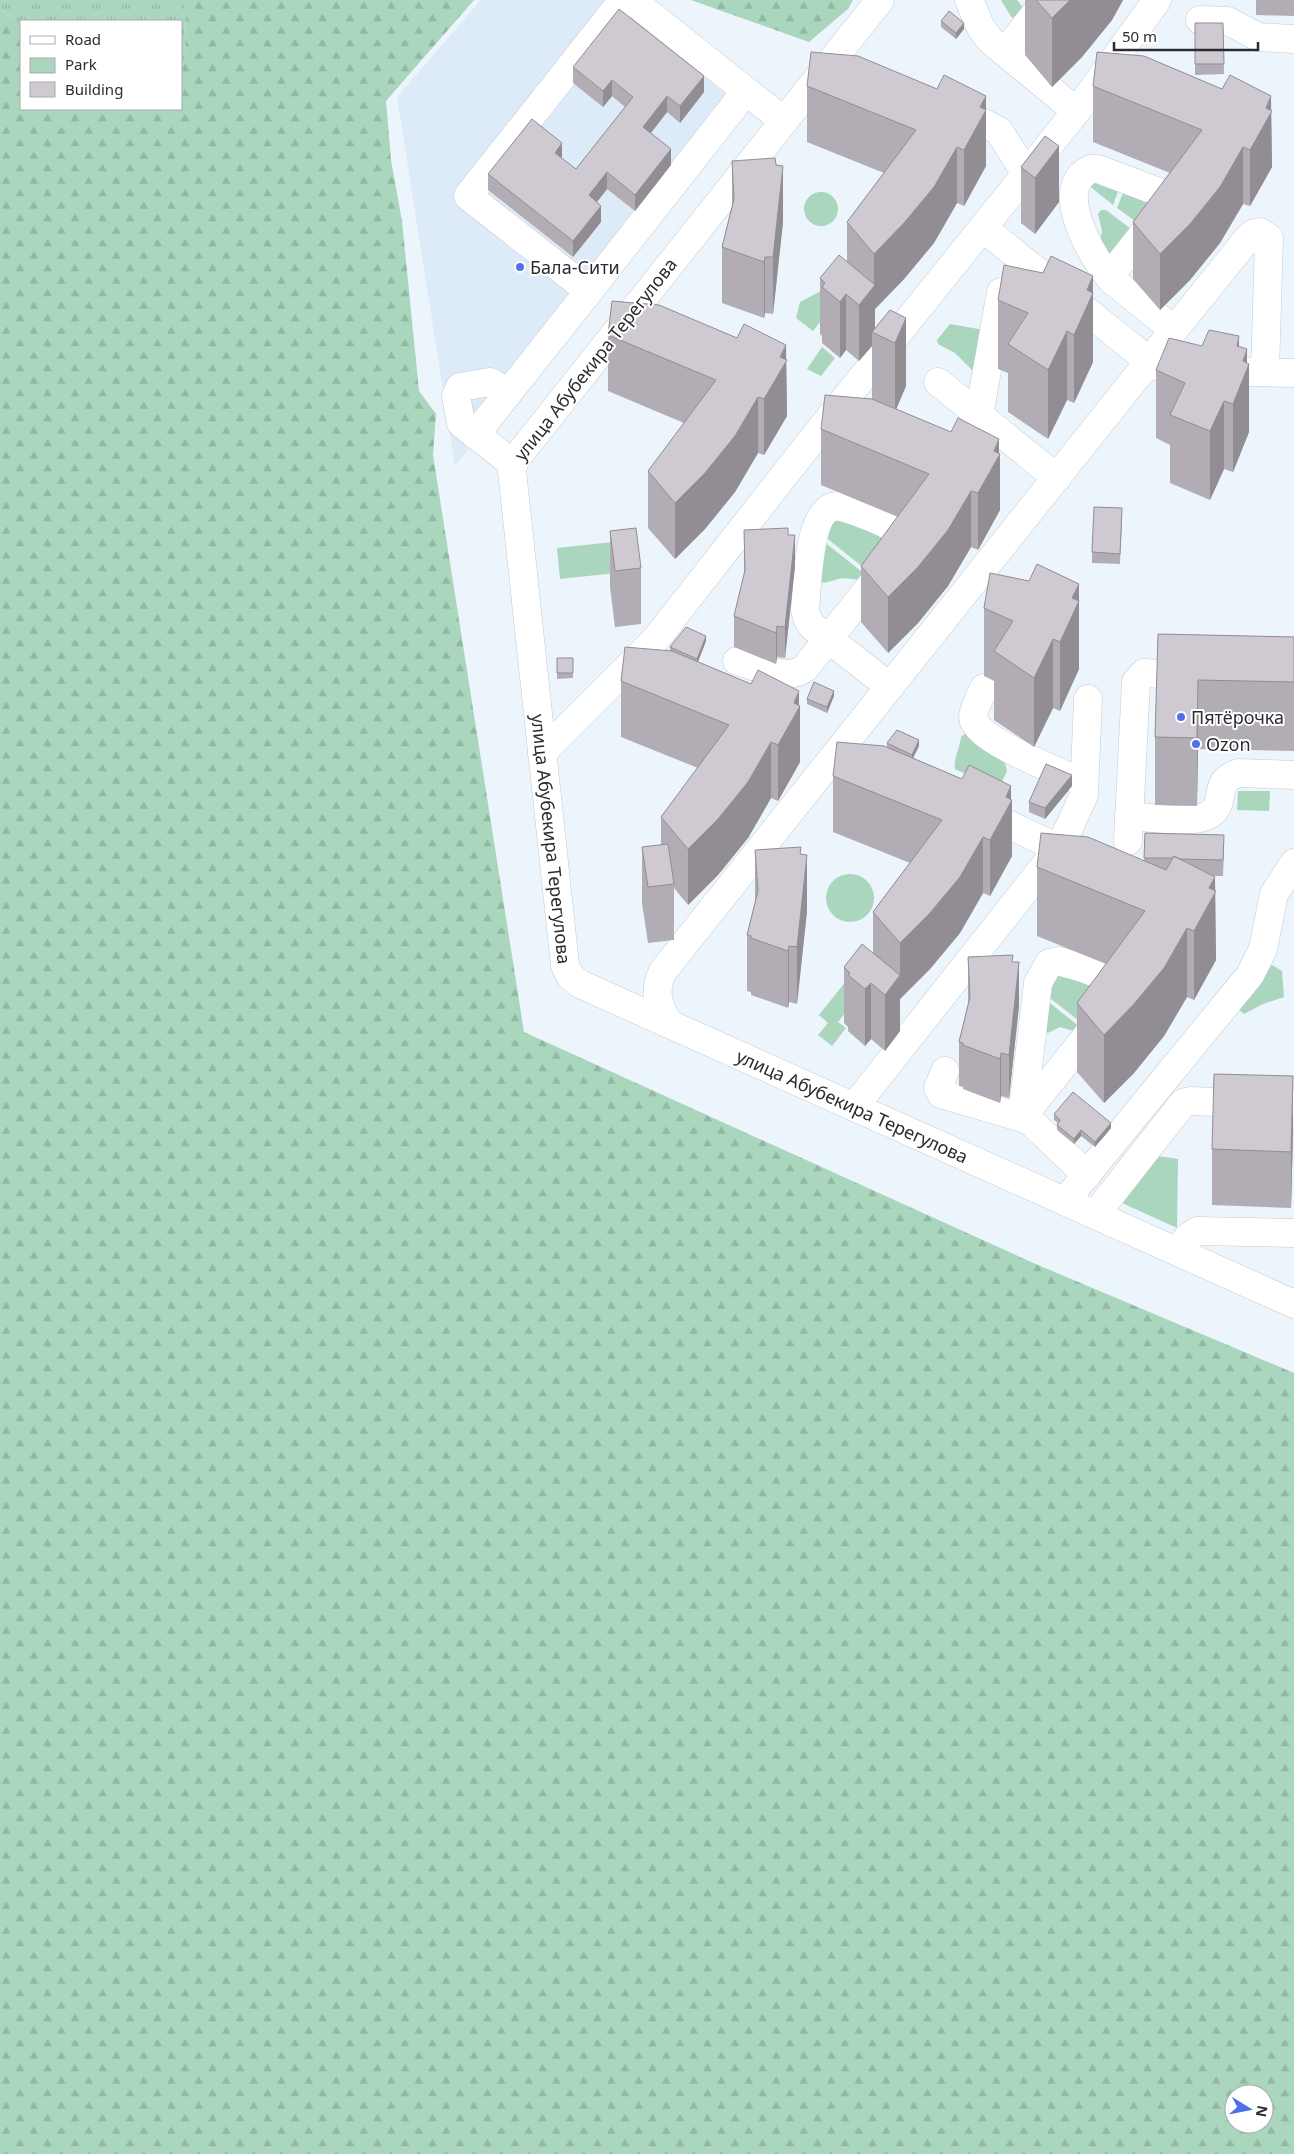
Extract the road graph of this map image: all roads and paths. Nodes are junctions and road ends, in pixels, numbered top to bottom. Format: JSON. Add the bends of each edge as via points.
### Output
{"nodes":[{"id":1,"x":880,"y":0,"type":"edge"},
{"id":2,"x":969,"y":0,"type":"edge"},
{"id":3,"x":1046,"y":0,"type":"edge"},
{"id":4,"x":1157,"y":0,"type":"edge"},
{"id":5,"x":1200,"y":20,"type":"dead end"},
{"id":6,"x":1294,"y":38,"type":"edge"},
{"id":7,"x":1005,"y":52,"type":"junction"},
{"id":8,"x":1131,"y":83,"type":"edge"},
{"id":9,"x":1097,"y":84,"type":"junction"},
{"id":10,"x":746,"y":91,"type":"junction"},
{"id":11,"x":1076,"y":112,"type":"junction"},
{"id":12,"x":930,"y":114,"type":"edge"},
{"id":13,"x":784,"y":121,"type":"junction"},
{"id":14,"x":1026,"y":174,"type":"junction"},
{"id":15,"x":983,"y":228,"type":"junction"},
{"id":16,"x":1108,"y":277,"type":"dead end"},
{"id":17,"x":589,"y":291,"type":"junction"},
{"id":18,"x":1002,"y":292,"type":"edge"},
{"id":19,"x":1174,"y":330,"type":"junction"},
{"id":20,"x":1149,"y":361,"type":"junction"},
{"id":21,"x":1265,"y":372,"type":"junction"},
{"id":22,"x":1294,"y":373,"type":"edge"},
{"id":23,"x":938,"y":382,"type":"dead end"},
{"id":24,"x":508,"y":394,"type":"junction"},
{"id":25,"x":978,"y":415,"type":"junction"},
{"id":26,"x":830,"y":417,"type":"junction"},
{"id":27,"x":856,"y":428,"type":"edge"},
{"id":28,"x":475,"y":435,"type":"junction"},
{"id":29,"x":513,"y":464,"type":"junction"},
{"id":30,"x":1057,"y":478,"type":"junction"},
{"id":31,"x":828,"y":638,"type":"junction"},
{"id":32,"x":737,"y":661,"type":"dead end"},
{"id":33,"x":1224,"y":677,"type":"edge"},
{"id":34,"x":890,"y":687,"type":"junction"},
{"id":35,"x":984,"y":688,"type":"dead end"},
{"id":36,"x":1088,"y":699,"type":"dead end"},
{"id":37,"x":542,"y":753,"type":"junction"},
{"id":38,"x":1294,"y":775,"type":"edge"},
{"id":39,"x":1086,"y":784,"type":"junction"},
{"id":40,"x":955,"y":804,"type":"edge"},
{"id":41,"x":1058,"y":850,"type":"junction"},
{"id":42,"x":1294,"y":863,"type":"edge"},
{"id":43,"x":1097,"y":865,"type":"edge"},
{"id":44,"x":669,"y":1024,"type":"junction"},
{"id":45,"x":945,"y":1071,"type":"dead end"},
{"id":46,"x":1294,"y":1105,"type":"edge"},
{"id":47,"x":854,"y":1107,"type":"junction"},
{"id":48,"x":1022,"y":1117,"type":"junction"},
{"id":49,"x":1087,"y":1175,"type":"junction"},
{"id":50,"x":1066,"y":1201,"type":"junction"},
{"id":51,"x":1095,"y":1215,"type":"junction"},
{"id":52,"x":1294,"y":1233,"type":"edge"},
{"id":53,"x":1180,"y":1253,"type":"junction"},
{"id":54,"x":1294,"y":1304,"type":"edge"}],
"edges":[{"from":1,"to":13,"type":"street","name":"улица Абубекира Терегулова","via":[[822,91]]},
{"from":2,"to":7,"type":"street","via":[[981,28]]},
{"from":3,"to":7,"type":"street"},
{"from":4,"to":9,"type":"street"},
{"from":5,"to":6,"type":"street","via":[[1228,21],[1258,37]]},
{"from":7,"to":11,"type":"street"},
{"from":8,"to":9,"type":"street"},
{"from":9,"to":11,"type":"street"},
{"from":10,"to":13,"type":"street"},
{"from":10,"to":17,"type":"street"},
{"from":10,"to":17,"type":"street","via":[[636,4],[623,3],[474,188],[468,196]]},
{"from":11,"to":14,"type":"street"},
{"from":12,"to":14,"type":"street","via":[[961,112],[997,130],[1004,136]]},
{"from":13,"to":29,"type":"street","name":"улица Абубекира Терегулова"},
{"from":14,"to":15,"type":"street"},
{"from":15,"to":20,"type":"street"},
{"from":15,"to":26,"type":"street"},
{"from":16,"to":19,"type":"street"},
{"from":17,"to":24,"type":"street"},
{"from":18,"to":25,"type":"street"},
{"from":19,"to":20,"type":"street"},
{"from":19,"to":21,"type":"street","via":[[1250,237],[1254,233],[1264,234],[1269,238]]},
{"from":20,"to":21,"type":"street","via":[[1164,369]]},
{"from":20,"to":30,"type":"street"},
{"from":21,"to":22,"type":"street"},
{"from":23,"to":25,"type":"street"},
{"from":24,"to":28,"type":"street"},
{"from":24,"to":28,"type":"street","via":[[490,382],[459,388],[456,396],[460,420]]},
{"from":25,"to":30,"type":"street"},
{"from":26,"to":27,"type":"street"},
{"from":26,"to":37,"type":"street","via":[[656,639]]},
{"from":28,"to":29,"type":"street"},
{"from":29,"to":37,"type":"street","name":"улица Абубекира Терегулова"},
{"from":30,"to":34,"type":"street"},
{"from":31,"to":31,"type":"street","via":[[897,552],[901,541],[893,527],[836,506],[827,510],[816,526],[805,609],[809,622]]},
{"from":31,"to":32,"type":"street","via":[[805,668],[796,674]]},
{"from":31,"to":34,"type":"street"},
{"from":33,"to":38,"type":"street","via":[[1144,674],[1138,679],[1128,828],[1204,818],[1216,808],[1222,785],[1239,772]]},
{"from":34,"to":44,"type":"street","via":[[838,771],[663,971],[657,995],[659,1008]]},
{"from":35,"to":39,"type":"street","via":[[973,714],[976,724],[1004,747]]},
{"from":36,"to":39,"type":"street"},
{"from":37,"to":44,"type":"street","name":"улица Абубекира Терегулова","via":[[567,970],[580,984]]},
{"from":39,"to":41,"type":"street"},
{"from":40,"to":41,"type":"street","via":[[978,810]]},
{"from":41,"to":43,"type":"street"},
{"from":41,"to":47,"type":"street"},
{"from":42,"to":49,"type":"street","via":[[1274,894],[1263,949],[1250,975]]},
{"from":44,"to":47,"type":"street","name":"улица Абубекира Терегулова"},
{"from":45,"to":48,"type":"street","via":[[938,1088],[941,1094]]},
{"from":46,"to":51,"type":"street","via":[[1183,1103]]},
{"from":47,"to":50,"type":"street","name":"улица Абубекира Терегулова"},
{"from":48,"to":48,"type":"street","via":[[1114,1002],[1114,988],[1106,978],[1059,961],[1049,963],[1044,969],[1038,983]]},
{"from":48,"to":49,"type":"street"},
{"from":49,"to":50,"type":"street"},
{"from":50,"to":51,"type":"street","name":"улица Абубекира Терегулова"},
{"from":51,"to":53,"type":"street","name":"улица Абубекира Терегулова"},
{"from":52,"to":53,"type":"street","via":[[1197,1231],[1187,1238]]},
{"from":53,"to":54,"type":"street","name":"улица Абубекира Терегулова"}]}
